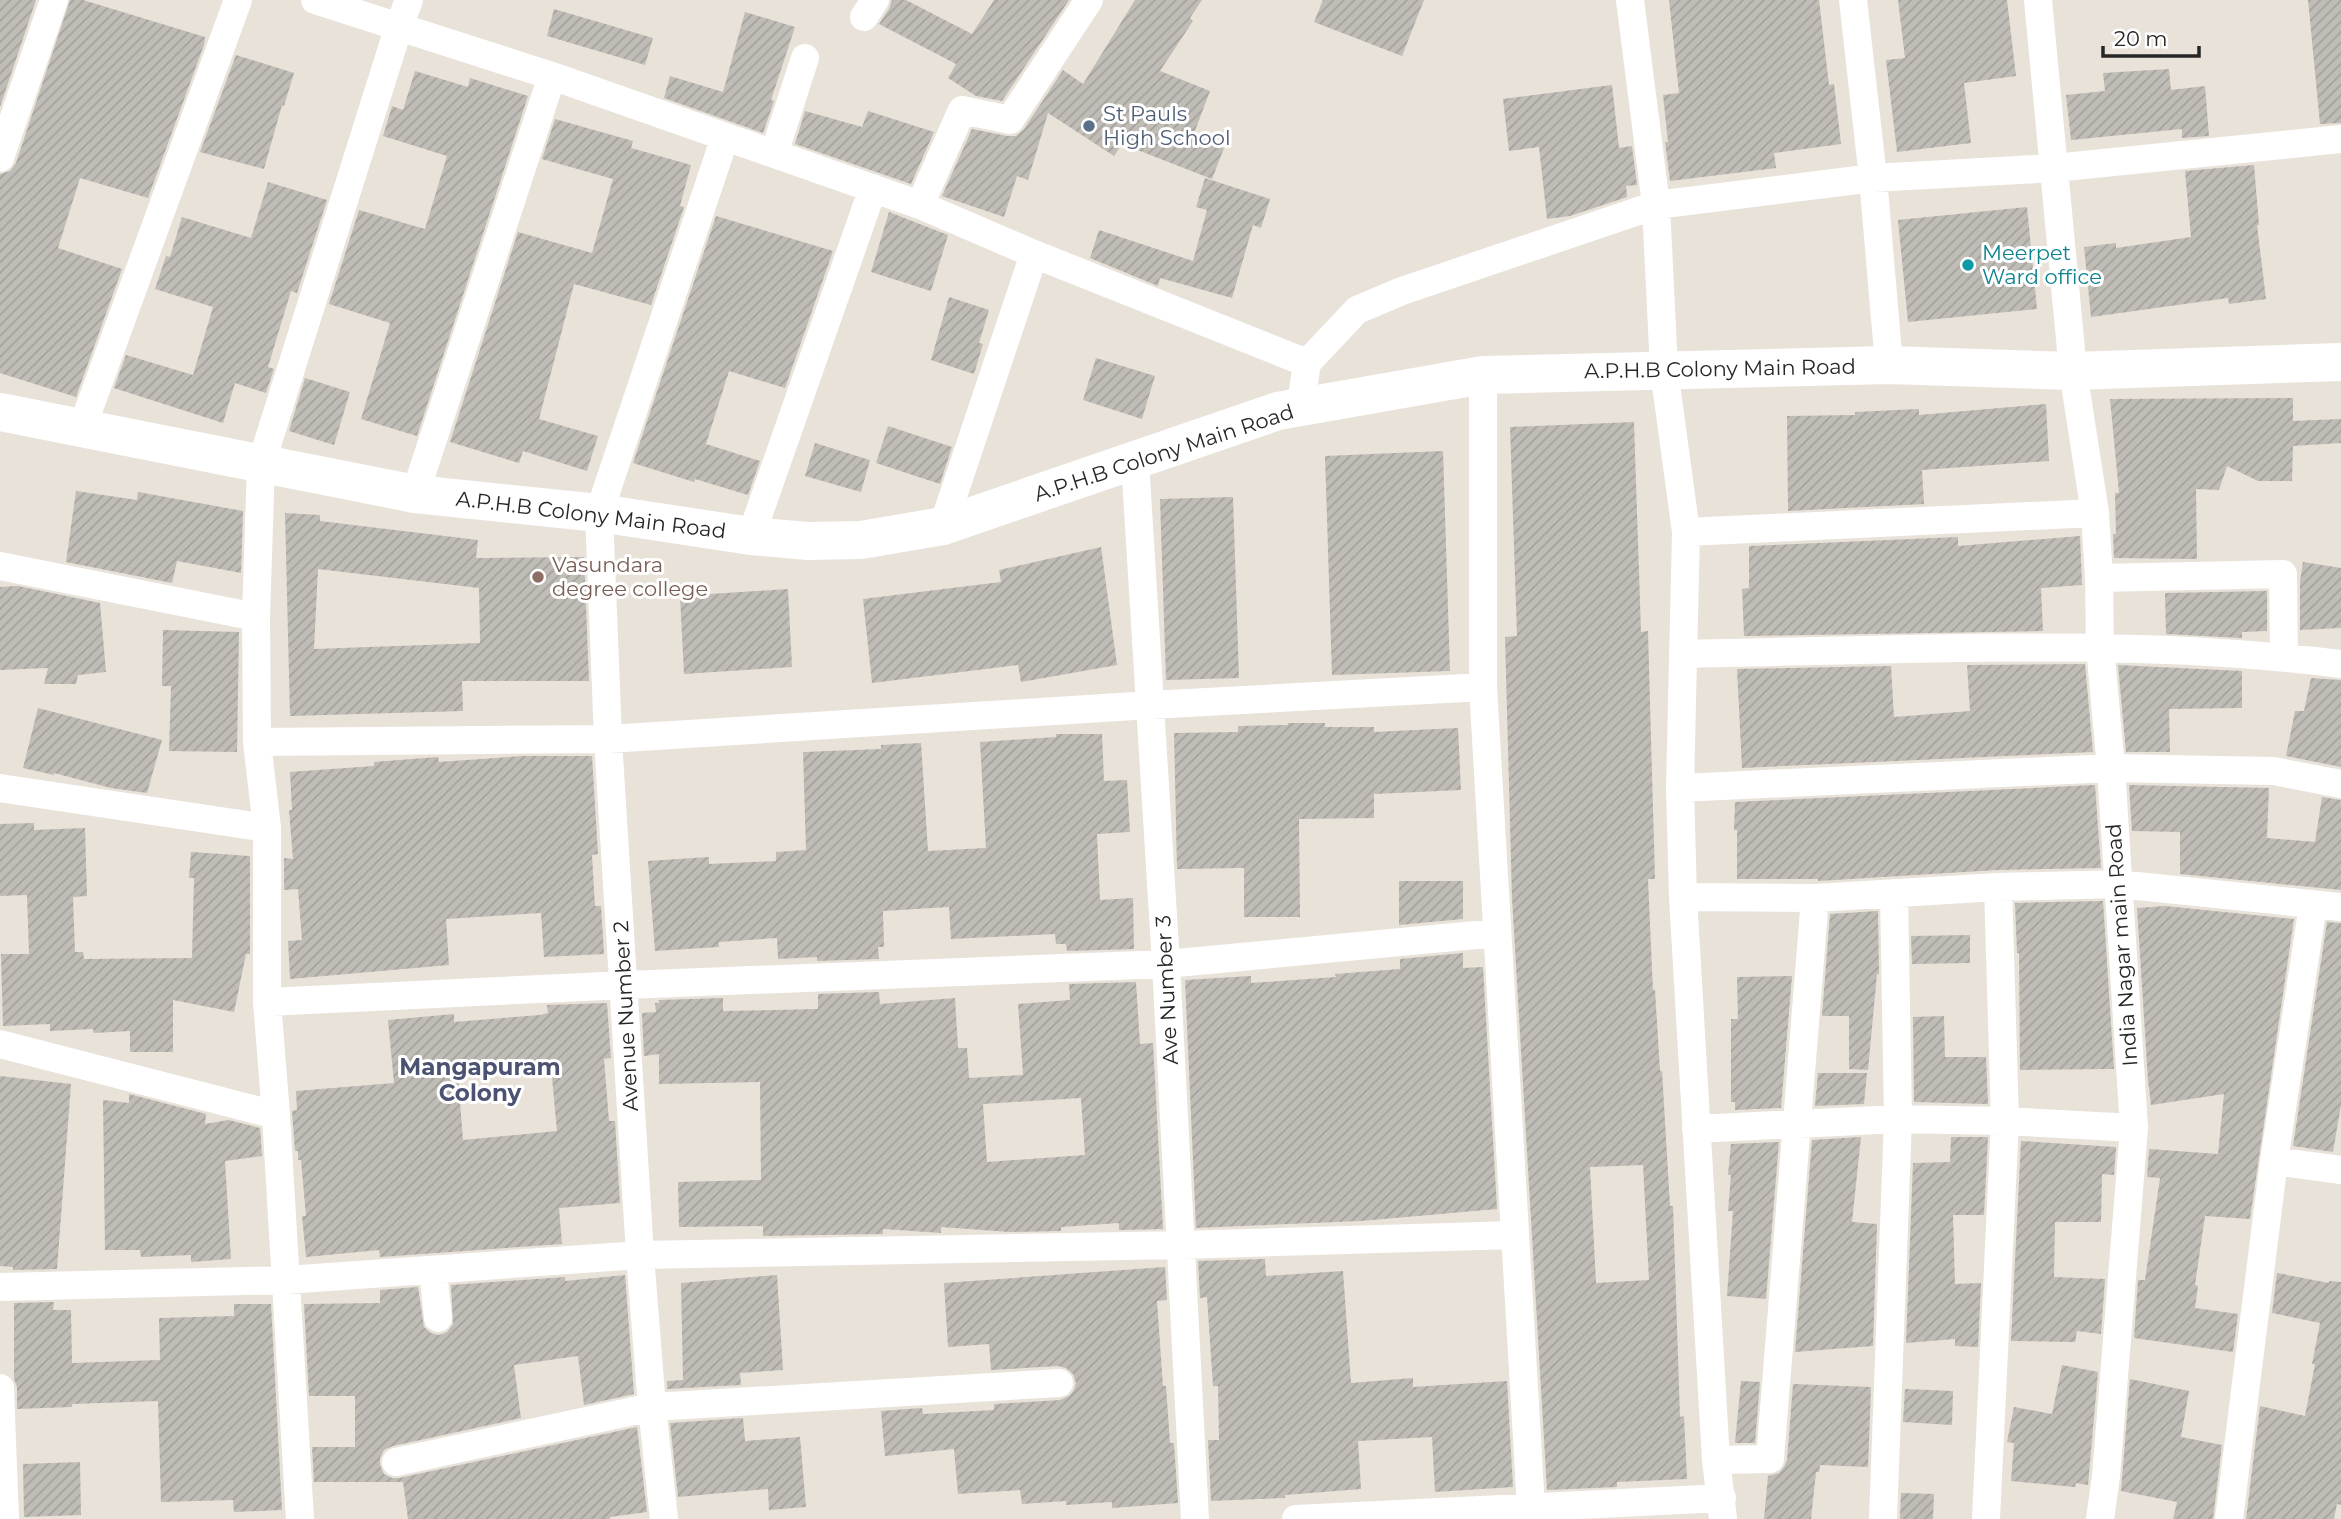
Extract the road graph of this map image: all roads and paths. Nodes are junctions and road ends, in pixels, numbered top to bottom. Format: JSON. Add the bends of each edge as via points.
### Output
{"nodes":[{"id":1,"x":54,"y":0,"type":"edge"},
{"id":2,"x":238,"y":0,"type":"edge"},
{"id":3,"x":315,"y":0,"type":"edge"},
{"id":4,"x":1089,"y":0,"type":"edge"},
{"id":5,"x":1630,"y":0,"type":"edge"},
{"id":6,"x":1853,"y":0,"type":"edge"},
{"id":7,"x":2038,"y":0,"type":"edge"},
{"id":8,"x":403,"y":13,"type":"edge"},
{"id":9,"x":805,"y":58,"type":"dead end"},
{"id":10,"x":552,"y":76,"type":"junction"},
{"id":11,"x":726,"y":137,"type":"junction"},
{"id":12,"x":2341,"y":139,"type":"edge"},
{"id":13,"x":774,"y":154,"type":"junction"},
{"id":14,"x":0,"y":158,"type":"edge"},
{"id":15,"x":2054,"y":168,"type":"junction"},
{"id":16,"x":1872,"y":178,"type":"junction"},
{"id":17,"x":873,"y":188,"type":"junction"},
{"id":18,"x":920,"y":205,"type":"junction"},
{"id":19,"x":1656,"y":205,"type":"junction"},
{"id":20,"x":1034,"y":254,"type":"junction"},
{"id":21,"x":2341,"y":362,"type":"edge"},
{"id":22,"x":1307,"y":363,"type":"junction"},
{"id":23,"x":1889,"y":366,"type":"junction"},
{"id":24,"x":1664,"y":370,"type":"junction"},
{"id":25,"x":2073,"y":371,"type":"junction"},
{"id":26,"x":1483,"y":375,"type":"junction"},
{"id":27,"x":1300,"y":409,"type":"junction"},
{"id":28,"x":0,"y":412,"type":"edge"},
{"id":29,"x":82,"y":428,"type":"junction"},
{"id":30,"x":1135,"y":461,"type":"junction"},
{"id":31,"x":261,"y":464,"type":"junction"},
{"id":32,"x":415,"y":494,"type":"junction"},
{"id":33,"x":599,"y":513,"type":"junction"},
{"id":34,"x":2095,"y":513,"type":"junction"},
{"id":35,"x":943,"y":526,"type":"junction"},
{"id":36,"x":1686,"y":532,"type":"junction"},
{"id":37,"x":751,"y":536,"type":"junction"},
{"id":38,"x":0,"y":566,"type":"edge"},
{"id":39,"x":2099,"y":578,"type":"junction"},
{"id":40,"x":256,"y":618,"type":"junction"},
{"id":41,"x":2100,"y":646,"type":"junction"},
{"id":42,"x":1684,"y":654,"type":"junction"},
{"id":43,"x":2284,"y":657,"type":"junction"},
{"id":44,"x":2341,"y":664,"type":"edge"},
{"id":45,"x":1483,"y":687,"type":"junction"},
{"id":46,"x":1150,"y":705,"type":"junction"},
{"id":47,"x":608,"y":739,"type":"junction"},
{"id":48,"x":257,"y":742,"type":"junction"},
{"id":49,"x":2110,"y":768,"type":"junction"},
{"id":50,"x":2341,"y":785,"type":"edge"},
{"id":51,"x":0,"y":788,"type":"edge"},
{"id":52,"x":1680,"y":788,"type":"junction"},
{"id":53,"x":267,"y":828,"type":"junction"},
{"id":54,"x":2118,"y":884,"type":"junction"},
{"id":55,"x":1998,"y":887,"type":"junction"},
{"id":56,"x":1894,"y":893,"type":"junction"},
{"id":57,"x":1683,"y":897,"type":"junction"},
{"id":58,"x":1815,"y":898,"type":"junction"},
{"id":59,"x":2313,"y":905,"type":"junction"},
{"id":60,"x":2341,"y":907,"type":"edge"},
{"id":61,"x":1497,"y":933,"type":"junction"},
{"id":62,"x":1166,"y":964,"type":"junction"},
{"id":63,"x":625,"y":985,"type":"junction"},
{"id":64,"x":267,"y":1002,"type":"junction"},
{"id":65,"x":0,"y":1044,"type":"edge"},
{"id":66,"x":276,"y":1115,"type":"junction"},
{"id":67,"x":1898,"y":1119,"type":"junction"},
{"id":68,"x":2005,"y":1121,"type":"junction"},
{"id":69,"x":1797,"y":1123,"type":"junction"},
{"id":70,"x":2134,"y":1128,"type":"junction"},
{"id":71,"x":1696,"y":1129,"type":"junction"},
{"id":72,"x":2274,"y":1161,"type":"junction"},
{"id":73,"x":2341,"y":1170,"type":"edge"},
{"id":74,"x":1515,"y":1235,"type":"junction"},
{"id":75,"x":1181,"y":1245,"type":"junction"},
{"id":76,"x":640,"y":1255,"type":"junction"},
{"id":77,"x":433,"y":1270,"type":"junction"},
{"id":78,"x":286,"y":1280,"type":"junction"},
{"id":79,"x":0,"y":1287,"type":"edge"},
{"id":80,"x":438,"y":1318,"type":"dead end"},
{"id":81,"x":1059,"y":1383,"type":"dead end"},
{"id":82,"x":0,"y":1388,"type":"edge"},
{"id":83,"x":652,"y":1407,"type":"junction"},
{"id":84,"x":1716,"y":1460,"type":"junction"},
{"id":85,"x":396,"y":1462,"type":"dead end"},
{"id":86,"x":1531,"y":1507,"type":"junction"},
{"id":87,"x":1723,"y":1509,"type":"edge"},
{"id":88,"x":5,"y":1519,"type":"edge"},
{"id":89,"x":300,"y":1519,"type":"edge"},
{"id":90,"x":664,"y":1519,"type":"edge"},
{"id":91,"x":1195,"y":1519,"type":"edge"},
{"id":92,"x":1296,"y":1519,"type":"edge"},
{"id":93,"x":1883,"y":1519,"type":"edge"},
{"id":94,"x":1986,"y":1519,"type":"edge"},
{"id":95,"x":2100,"y":1519,"type":"edge"},
{"id":96,"x":2229,"y":1519,"type":"edge"}],
"edges":[{"from":1,"to":14,"type":"street"},
{"from":2,"to":29,"type":"street"},
{"from":3,"to":8,"type":"street"},
{"from":4,"to":18,"type":"street","via":[[1010,120],[962,110]]},
{"from":5,"to":19,"type":"street"},
{"from":6,"to":16,"type":"street"},
{"from":7,"to":15,"type":"street","name":"India Nagar main Road"},
{"from":8,"to":10,"type":"street"},
{"from":8,"to":31,"type":"street"},
{"from":9,"to":13,"type":"street"},
{"from":10,"to":11,"type":"street"},
{"from":10,"to":32,"type":"street"},
{"from":11,"to":13,"type":"street"},
{"from":11,"to":33,"type":"street"},
{"from":12,"to":15,"type":"street"},
{"from":13,"to":17,"type":"street"},
{"from":15,"to":16,"type":"street"},
{"from":15,"to":25,"type":"street","name":"India Nagar main Road"},
{"from":16,"to":19,"type":"street"},
{"from":16,"to":23,"type":"street"},
{"from":17,"to":18,"type":"street"},
{"from":17,"to":37,"type":"street"},
{"from":18,"to":20,"type":"street"},
{"from":19,"to":22,"type":"street","via":[[1357,310]]},
{"from":19,"to":24,"type":"street"},
{"from":20,"to":22,"type":"street"},
{"from":20,"to":35,"type":"street"},
{"from":21,"to":25,"type":"street","name":"A.P.H.B Colony Main Road"},
{"from":22,"to":27,"type":"street"},
{"from":23,"to":24,"type":"street","name":"A.P.H.B Colony Main Road"},
{"from":23,"to":25,"type":"street","name":"A.P.H.B Colony Main Road"},
{"from":24,"to":26,"type":"street","name":"A.P.H.B Colony Main Road"},
{"from":24,"to":36,"type":"street"},
{"from":25,"to":34,"type":"street","name":"India Nagar main Road"},
{"from":26,"to":27,"type":"street","name":"A.P.H.B Colony Main Road"},
{"from":26,"to":45,"type":"street"},
{"from":27,"to":30,"type":"street","name":"A.P.H.B Colony Main Road","via":[[1278,411]]},
{"from":28,"to":29,"type":"street","name":"A.P.H.B Colony Main Road"},
{"from":29,"to":31,"type":"street","name":"A.P.H.B Colony Main Road"},
{"from":30,"to":35,"type":"street","name":"A.P.H.B Colony Main Road"},
{"from":30,"to":46,"type":"street","name":"Ave Number 3"},
{"from":31,"to":32,"type":"street","name":"A.P.H.B Colony Main Road"},
{"from":31,"to":40,"type":"street"},
{"from":32,"to":33,"type":"street","name":"A.P.H.B Colony Main Road"},
{"from":33,"to":37,"type":"street","name":"A.P.H.B Colony Main Road"},
{"from":33,"to":47,"type":"street","name":"Avenue Number 2"},
{"from":34,"to":36,"type":"street"},
{"from":34,"to":39,"type":"street","name":"India Nagar main Road"},
{"from":35,"to":37,"type":"street","name":"A.P.H.B Colony Main Road","via":[[861,540]]},
{"from":36,"to":42,"type":"street"},
{"from":38,"to":40,"type":"street"},
{"from":39,"to":41,"type":"street","name":"India Nagar main Road"},
{"from":39,"to":43,"type":"street","via":[[2283,574]]},
{"from":40,"to":48,"type":"street"},
{"from":41,"to":42,"type":"street"},
{"from":41,"to":43,"type":"street"},
{"from":41,"to":49,"type":"street","name":"India Nagar main Road"},
{"from":42,"to":52,"type":"street"},
{"from":43,"to":44,"type":"street"},
{"from":45,"to":46,"type":"street"},
{"from":45,"to":61,"type":"street"},
{"from":46,"to":47,"type":"street"},
{"from":46,"to":62,"type":"street","name":"Ave Number 3"},
{"from":47,"to":48,"type":"street"},
{"from":47,"to":63,"type":"street","name":"Avenue Number 2"},
{"from":48,"to":53,"type":"street"},
{"from":49,"to":50,"type":"street","via":[[2273,771]]},
{"from":49,"to":52,"type":"street"},
{"from":49,"to":54,"type":"street","name":"India Nagar main Road"},
{"from":51,"to":53,"type":"street"},
{"from":52,"to":57,"type":"street"},
{"from":53,"to":64,"type":"street"},
{"from":54,"to":55,"type":"street"},
{"from":54,"to":59,"type":"street"},
{"from":54,"to":70,"type":"street","name":"India Nagar main Road"},
{"from":55,"to":56,"type":"street"},
{"from":55,"to":68,"type":"street"},
{"from":56,"to":58,"type":"street"},
{"from":56,"to":67,"type":"street"},
{"from":57,"to":58,"type":"street"},
{"from":57,"to":71,"type":"street"},
{"from":58,"to":69,"type":"street"},
{"from":59,"to":60,"type":"street"},
{"from":59,"to":72,"type":"street"},
{"from":61,"to":62,"type":"street"},
{"from":61,"to":74,"type":"street"},
{"from":62,"to":63,"type":"street"},
{"from":62,"to":75,"type":"street","name":"Ave Number 3"},
{"from":63,"to":64,"type":"street"},
{"from":63,"to":76,"type":"street","name":"Avenue Number 2"},
{"from":64,"to":66,"type":"street"},
{"from":65,"to":66,"type":"street"},
{"from":66,"to":78,"type":"street"},
{"from":67,"to":68,"type":"street"},
{"from":67,"to":69,"type":"street"},
{"from":67,"to":93,"type":"street"},
{"from":68,"to":70,"type":"street"},
{"from":68,"to":94,"type":"street"},
{"from":69,"to":71,"type":"street"},
{"from":69,"to":84,"type":"street","via":[[1770,1459]]},
{"from":70,"to":95,"type":"street","name":"India Nagar main Road"},
{"from":71,"to":84,"type":"street"},
{"from":72,"to":73,"type":"street"},
{"from":72,"to":96,"type":"street"},
{"from":74,"to":75,"type":"street"},
{"from":74,"to":86,"type":"street"},
{"from":75,"to":76,"type":"street"},
{"from":75,"to":91,"type":"street","name":"Ave Number 3"},
{"from":76,"to":77,"type":"street"},
{"from":76,"to":83,"type":"street","name":"Avenue Number 2"},
{"from":77,"to":78,"type":"street"},
{"from":77,"to":80,"type":"street"},
{"from":78,"to":79,"type":"street"},
{"from":78,"to":89,"type":"street"},
{"from":81,"to":83,"type":"street"},
{"from":82,"to":88,"type":"street"},
{"from":83,"to":85,"type":"street"},
{"from":83,"to":90,"type":"street","name":"Avenue Number 2"},
{"from":84,"to":87,"type":"street"},
{"from":86,"to":87,"type":"street"},
{"from":86,"to":92,"type":"street"}]}
